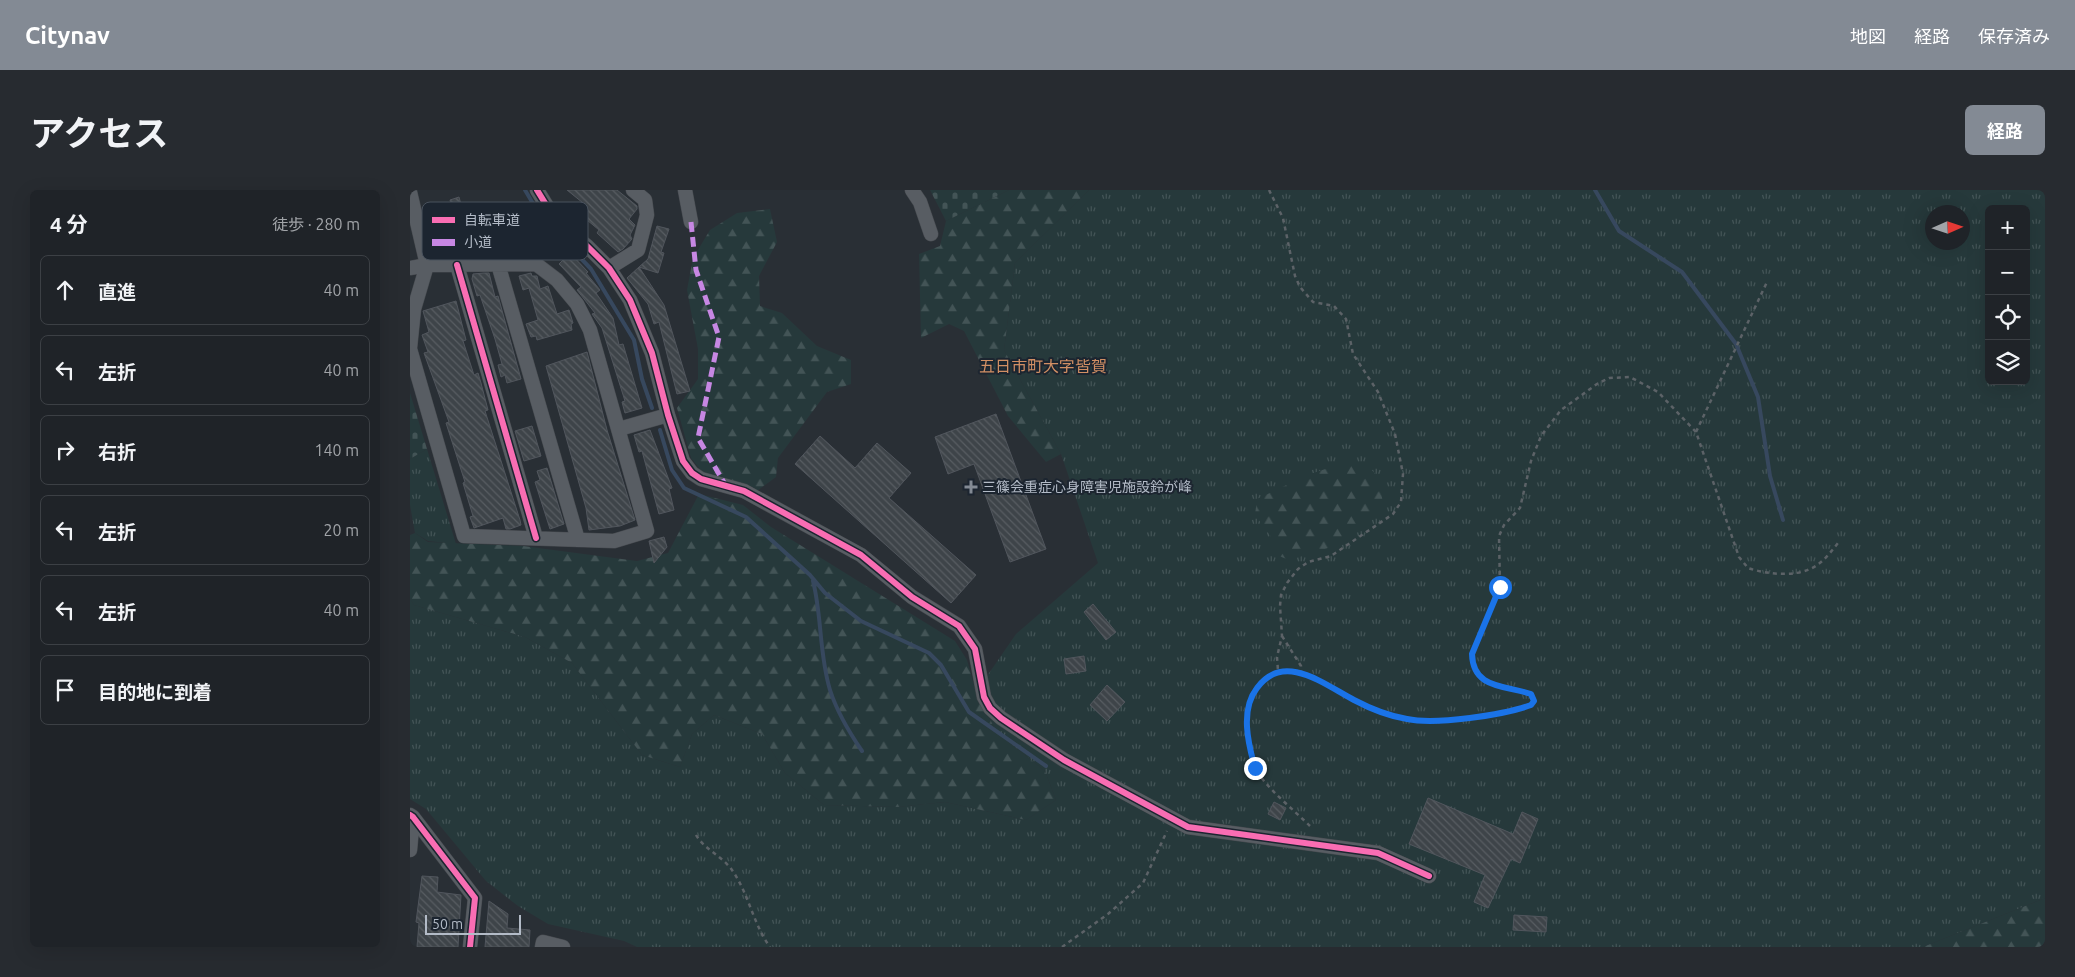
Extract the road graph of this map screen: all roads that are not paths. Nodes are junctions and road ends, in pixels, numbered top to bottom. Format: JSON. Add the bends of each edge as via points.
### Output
{"nodes":[{"id":1,"x":537,"y":190,"type":"edge"},
{"id":2,"x":633,"y":190,"type":"edge"},
{"id":3,"x":685,"y":190,"type":"edge"},
{"id":4,"x":912,"y":190,"type":"edge"},
{"id":5,"x":410,"y":192,"type":"edge"},
{"id":6,"x":544,"y":202,"type":"edge"},
{"id":7,"x":691,"y":222,"type":"dead end"},
{"id":8,"x":931,"y":234,"type":"dead end"},
{"id":9,"x":422,"y":244,"type":"edge"},
{"id":10,"x":588,"y":247,"type":"edge"},
{"id":11,"x":426,"y":260,"type":"edge"},
{"id":12,"x":498,"y":264,"type":"junction"},
{"id":13,"x":427,"y":265,"type":"junction"},
{"id":14,"x":457,"y":265,"type":"junction"},
{"id":15,"x":410,"y":268,"type":"edge"},
{"id":16,"x":609,"y":268,"type":"junction"},
{"id":17,"x":410,"y":349,"type":"edge"},
{"id":18,"x":668,"y":415,"type":"junction"},
{"id":19,"x":619,"y":429,"type":"junction"},
{"id":20,"x":536,"y":538,"type":"junction"},
{"id":21,"x":578,"y":540,"type":"junction"},
{"id":22,"x":412,"y":816,"type":"edge"},
{"id":23,"x":410,"y":850,"type":"edge"},
{"id":24,"x":1429,"y":876,"type":"dead end"},
{"id":25,"x":470,"y":947,"type":"edge"},
{"id":26,"x":542,"y":947,"type":"edge"},
{"id":27,"x":563,"y":947,"type":"edge"}],
"edges":[{"from":1,"to":6,"type":"street"},
{"from":2,"to":16,"type":"street","via":[[645,200],[648,215],[638,250]]},
{"from":3,"to":7,"type":"street"},
{"from":4,"to":8,"type":"street","via":[[920,202]]},
{"from":5,"to":9,"type":"street"},
{"from":10,"to":16,"type":"street"},
{"from":11,"to":13,"type":"street"},
{"from":12,"to":14,"type":"street"},
{"from":12,"to":19,"type":"street","via":[[536,264],[557,280],[577,304],[590,330]]},
{"from":12,"to":21,"type":"street"},
{"from":13,"to":14,"type":"street"},
{"from":13,"to":15,"type":"street"},
{"from":13,"to":17,"type":"street","via":[[414,308]]},
{"from":14,"to":20,"type":"street"},
{"from":16,"to":18,"type":"street","via":[[638,316],[652,353]]},
{"from":17,"to":20,"type":"street","via":[[464,536]]},
{"from":18,"to":19,"type":"street"},
{"from":18,"to":24,"type":"street","via":[[683,461],[692,473],[710,482],[744,491],[861,556],[912,597],[959,626],[975,649],[981,689],[990,708],[1064,760],[1188,827],[1378,853]]},
{"from":19,"to":21,"type":"street","via":[[647,531],[614,541]]},
{"from":20,"to":21,"type":"street"},
{"from":22,"to":23,"type":"street"},
{"from":22,"to":25,"type":"street","via":[[475,898]]},
{"from":26,"to":27,"type":"street","via":[[543,942]]}]}
